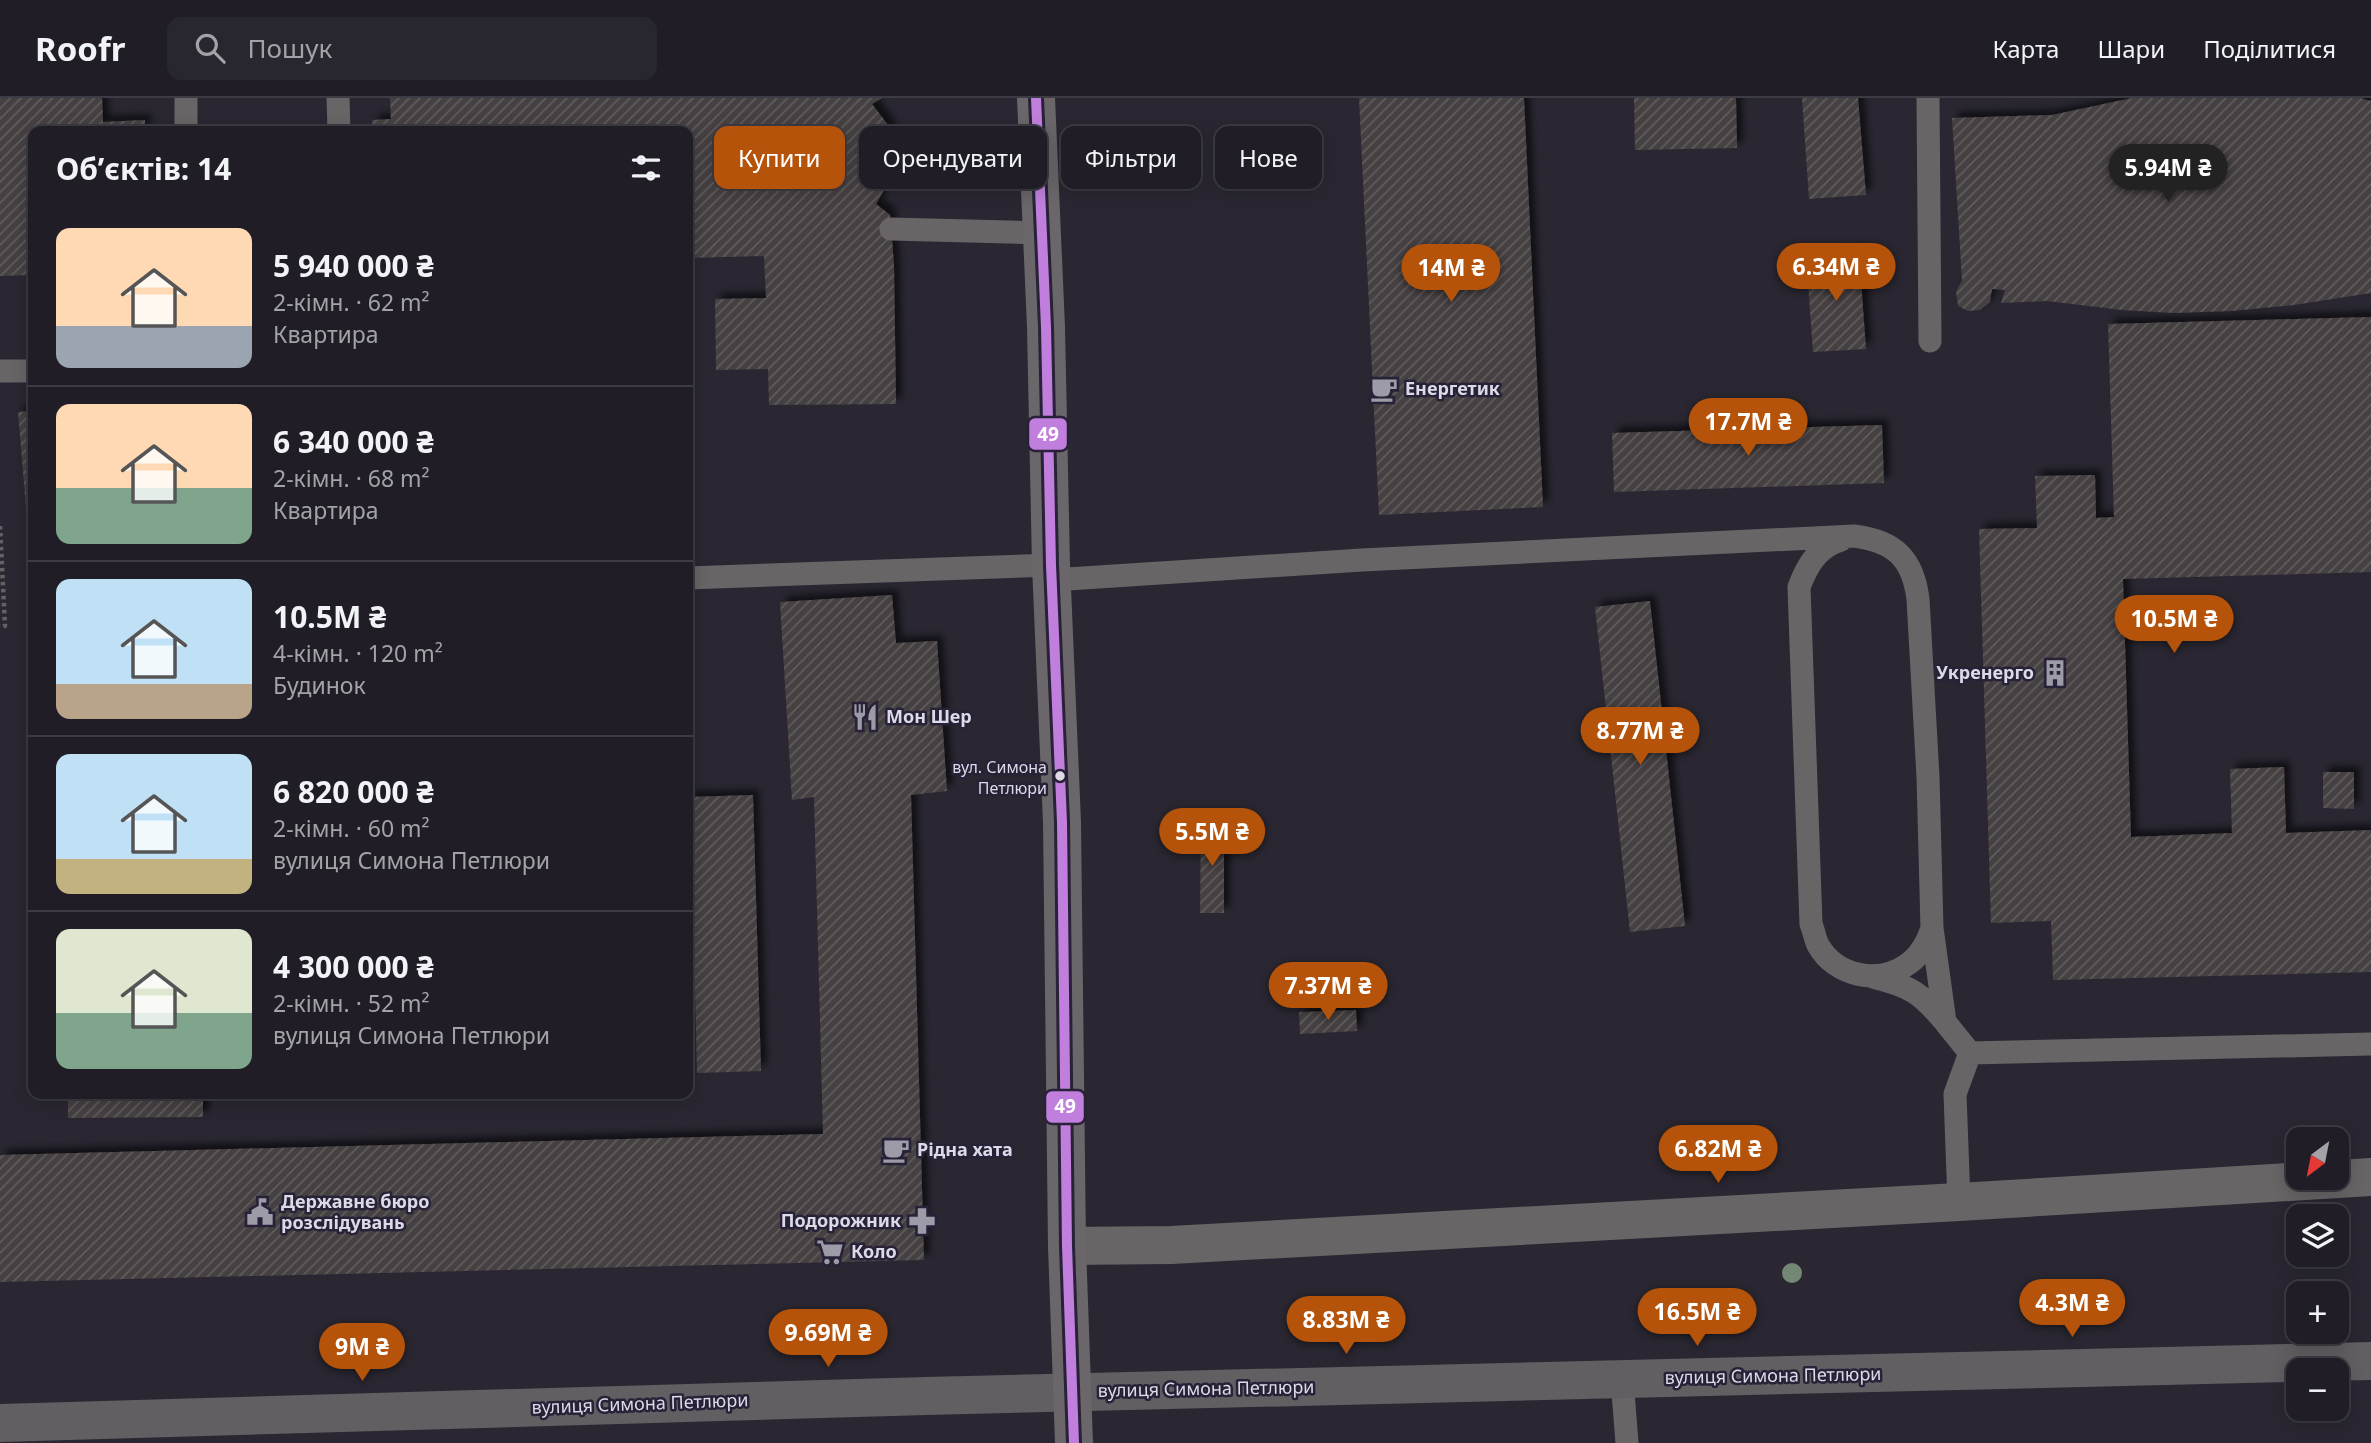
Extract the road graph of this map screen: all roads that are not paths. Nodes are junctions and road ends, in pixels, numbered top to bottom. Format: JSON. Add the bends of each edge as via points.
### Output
{"nodes":[{"id":1,"x":186,"y":98,"type":"edge"},
{"id":2,"x":338,"y":98,"type":"edge"},
{"id":3,"x":1036,"y":98,"type":"edge"},
{"id":4,"x":1928,"y":98,"type":"edge"},
{"id":5,"x":186,"y":126,"type":"edge"},
{"id":6,"x":339,"y":126,"type":"edge"},
{"id":7,"x":891,"y":229,"type":"dead end"},
{"id":8,"x":1042,"y":233,"type":"junction"},
{"id":9,"x":1930,"y":341,"type":"dead end"},
{"id":10,"x":0,"y":371,"type":"edge"},
{"id":11,"x":28,"y":371,"type":"edge"},
{"id":12,"x":1854,"y":536,"type":"junction"},
{"id":13,"x":1051,"y":572,"type":"junction"},
{"id":14,"x":693,"y":578,"type":"edge"},
{"id":15,"x":1932,"y":928,"type":"junction"},
{"id":16,"x":1870,"y":977,"type":"junction"},
{"id":17,"x":1945,"y":1022,"type":"junction"},
{"id":18,"x":2371,"y":1044,"type":"edge"},
{"id":19,"x":1970,"y":1053,"type":"junction"},
{"id":20,"x":2371,"y":1177,"type":"edge"},
{"id":21,"x":1959,"y":1202,"type":"junction"},
{"id":22,"x":1067,"y":1246,"type":"junction"},
{"id":23,"x":2371,"y":1361,"type":"edge"},
{"id":24,"x":1622,"y":1379,"type":"junction"},
{"id":25,"x":1071,"y":1392,"type":"junction"},
{"id":26,"x":0,"y":1423,"type":"edge"},
{"id":27,"x":139,"y":1431,"type":"edge"},
{"id":28,"x":1074,"y":1443,"type":"edge"},
{"id":29,"x":1627,"y":1443,"type":"edge"}],
"edges":[{"from":1,"to":5,"type":"lane"},
{"from":2,"to":6,"type":"lane"},
{"from":3,"to":8,"type":"main road"},
{"from":4,"to":9,"type":"lane"},
{"from":7,"to":8,"type":"lane"},
{"from":8,"to":13,"type":"main road"},
{"from":10,"to":11,"type":"lane"},
{"from":12,"to":13,"type":"lane"},
{"from":12,"to":15,"type":"lane","via":[[1874,538],[1892,547],[1907,561],[1915,579]]},
{"from":12,"to":16,"type":"lane","via":[[1818,552],[1799,587],[1799,608],[1811,924],[1831,961],[1849,973]]},
{"from":13,"to":14,"type":"lane"},
{"from":13,"to":22,"type":"main road","via":[[1062,822]]},
{"from":15,"to":16,"type":"lane","via":[[1910,964],[1891,974]]},
{"from":15,"to":17,"type":"lane"},
{"from":16,"to":17,"type":"lane","via":[[1899,984],[1926,999]]},
{"from":17,"to":19,"type":"lane"},
{"from":18,"to":19,"type":"lane"},
{"from":19,"to":21,"type":"lane","via":[[1955,1094]]},
{"from":20,"to":21,"type":"street"},
{"from":21,"to":22,"type":"street","via":[[1171,1245]]},
{"from":22,"to":25,"type":"main road"},
{"from":23,"to":24,"type":"main road","name":"вулиця Симона Петлюри"},
{"from":24,"to":25,"type":"main road","name":"вулиця Симона Петлюри"},
{"from":24,"to":29,"type":"lane"},
{"from":25,"to":27,"type":"main road","name":"вулиця Симона Петлюри"},
{"from":25,"to":28,"type":"main road"},
{"from":26,"to":27,"type":"main road","name":"вулиця Симона Петлюри"}]}
